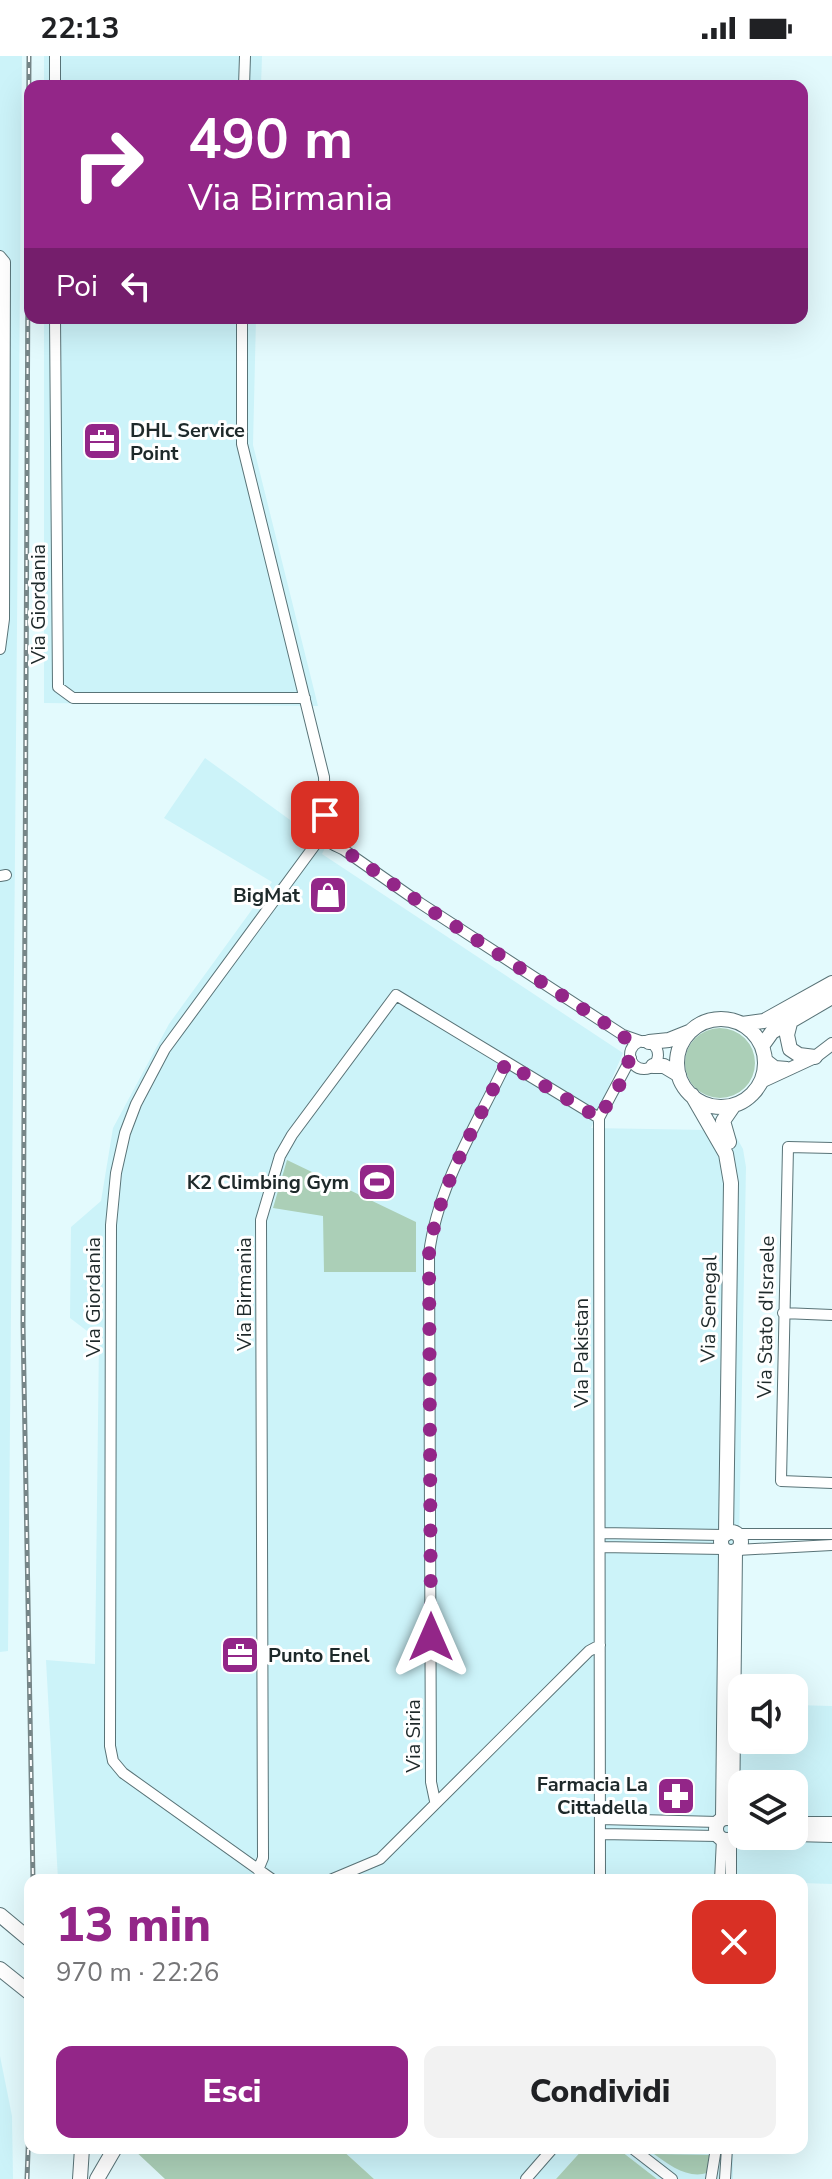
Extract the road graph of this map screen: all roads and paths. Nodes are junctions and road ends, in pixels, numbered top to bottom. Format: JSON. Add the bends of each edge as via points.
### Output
{"nodes":[{"id":1,"x":55,"y":56,"type":"edge"},
{"id":2,"x":245,"y":56,"type":"edge"},
{"id":3,"x":55,"y":80,"type":"edge"},
{"id":4,"x":244,"y":80,"type":"edge"},
{"id":5,"x":0,"y":256,"type":"edge"},
{"id":6,"x":55,"y":324,"type":"edge"},
{"id":7,"x":242,"y":324,"type":"edge"},
{"id":8,"x":0,"y":649,"type":"edge"},
{"id":9,"x":305,"y":698,"type":"junction"},
{"id":10,"x":328,"y":835,"type":"junction"},
{"id":11,"x":832,"y":983,"type":"edge"},
{"id":12,"x":832,"y":997,"type":"edge"},
{"id":13,"x":791,"y":1019,"type":"junction"},
{"id":14,"x":742,"y":1024,"type":"junction"},
{"id":15,"x":689,"y":1032,"type":"junction"},
{"id":16,"x":623,"y":1035,"type":"junction"},
{"id":17,"x":646,"y":1042,"type":"junction"},
{"id":18,"x":832,"y":1044,"type":"edge"},
{"id":19,"x":764,"y":1053,"type":"junction"},
{"id":20,"x":815,"y":1057,"type":"junction"},
{"id":21,"x":631,"y":1062,"type":"junction"},
{"id":22,"x":506,"y":1063,"type":"junction"},
{"id":23,"x":653,"y":1066,"type":"junction"},
{"id":24,"x":791,"y":1069,"type":"junction"},
{"id":25,"x":679,"y":1075,"type":"junction"},
{"id":26,"x":761,"y":1082,"type":"junction"},
{"id":27,"x":692,"y":1095,"type":"junction"},
{"id":28,"x":734,"y":1105,"type":"junction"},
{"id":29,"x":599,"y":1118,"type":"junction"},
{"id":30,"x":832,"y":1148,"type":"edge"},
{"id":31,"x":783,"y":1313,"type":"junction"},
{"id":32,"x":832,"y":1315,"type":"edge"},
{"id":33,"x":832,"y":1483,"type":"edge"},
{"id":34,"x":600,"y":1533,"type":"junction"},
{"id":35,"x":832,"y":1534,"type":"edge"},
{"id":36,"x":731,"y":1542,"type":"junction"},
{"id":37,"x":832,"y":1545,"type":"edge"},
{"id":38,"x":600,"y":1547,"type":"junction"},
{"id":39,"x":600,"y":1645,"type":"junction"},
{"id":40,"x":730,"y":1770,"type":"edge"},
{"id":41,"x":435,"y":1801,"type":"junction"},
{"id":42,"x":600,"y":1819,"type":"junction"},
{"id":43,"x":808,"y":1824,"type":"edge"},
{"id":44,"x":832,"y":1824,"type":"edge"},
{"id":45,"x":728,"y":1829,"type":"edge"},
{"id":46,"x":728,"y":1829,"type":"edge"},
{"id":47,"x":600,"y":1834,"type":"junction"},
{"id":48,"x":808,"y":1834,"type":"edge"},
{"id":49,"x":832,"y":1835,"type":"edge"},
{"id":50,"x":728,"y":1839,"type":"edge"},
{"id":51,"x":730,"y":1850,"type":"edge"},
{"id":52,"x":258,"y":1870,"type":"junction"},
{"id":53,"x":264,"y":1874,"type":"edge"},
{"id":54,"x":352,"y":1874,"type":"edge"},
{"id":55,"x":600,"y":1874,"type":"edge"},
{"id":56,"x":721,"y":1874,"type":"edge"},
{"id":57,"x":731,"y":1874,"type":"edge"},
{"id":58,"x":0,"y":1915,"type":"edge"},
{"id":59,"x":24,"y":1935,"type":"edge"},
{"id":60,"x":0,"y":1969,"type":"edge"},
{"id":61,"x":24,"y":1988,"type":"edge"},
{"id":62,"x":82,"y":2154,"type":"edge"},
{"id":63,"x":112,"y":2154,"type":"edge"},
{"id":64,"x":548,"y":2154,"type":"edge"},
{"id":65,"x":640,"y":2154,"type":"edge"},
{"id":66,"x":715,"y":2154,"type":"edge"},
{"id":67,"x":727,"y":2154,"type":"edge"},
{"id":68,"x":80,"y":2179,"type":"edge"},
{"id":69,"x":97,"y":2179,"type":"edge"},
{"id":70,"x":526,"y":2179,"type":"edge"},
{"id":71,"x":672,"y":2179,"type":"edge"},
{"id":72,"x":711,"y":2179,"type":"edge"},
{"id":73,"x":725,"y":2179,"type":"edge"}],
"edges":[{"from":1,"to":3,"type":"street"},
{"from":2,"to":4,"type":"street"},
{"from":5,"to":8,"type":"street","via":[[5,260],[5,293]]},
{"from":6,"to":9,"type":"street","name":"Via Giordania","via":[[58,687],[73,698]]},
{"from":7,"to":9,"type":"street","name":"Via Giordania","via":[[242,444]]},
{"from":9,"to":10,"type":"street","name":"Via Giordania","via":[[324,777]]},
{"from":10,"to":16,"type":"street","via":[[427,908]]},
{"from":10,"to":52,"type":"street","name":"Via Giordania","via":[[315,845],[165,1049],[125,1133],[111,1225],[111,1753],[130,1779]]},
{"from":11,"to":14,"type":"main road","via":[[764,1021]]},
{"from":12,"to":13,"type":"main road"},
{"from":13,"to":19,"type":"main road","via":[[772,1032]]},
{"from":13,"to":20,"type":"main road","via":[[790,1049]]},
{"from":14,"to":15,"type":"main road","via":[[717,1019]]},
{"from":14,"to":19,"type":"main road","via":[[751,1029]]},
{"from":15,"to":17,"type":"main road"},
{"from":15,"to":25,"type":"main road","via":[[680,1048]]},
{"from":16,"to":17,"type":"street"},
{"from":16,"to":21,"type":"street"},
{"from":17,"to":21,"type":"street","name":"Via Pakistan","via":[[635,1045]]},
{"from":17,"to":23,"type":"street","via":[[658,1055]]},
{"from":18,"to":20,"type":"street"},
{"from":19,"to":24,"type":"street","via":[[775,1067]]},
{"from":19,"to":26,"type":"main road"},
{"from":20,"to":24,"type":"street"},
{"from":21,"to":23,"type":"street","via":[[645,1069]]},
{"from":21,"to":29,"type":"street","name":"Via Pakistan"},
{"from":22,"to":29,"type":"street","name":"Via Birmania"},
{"from":22,"to":41,"type":"street","name":"Via Siria","via":[[442,1197],[429,1254]]},
{"from":22,"to":52,"type":"street","name":"Via Birmania","via":[[396,995],[292,1135],[268,1191],[261,1220],[263,1858]]},
{"from":23,"to":25,"type":"main road"},
{"from":24,"to":26,"type":"street"},
{"from":25,"to":27,"type":"main road"},
{"from":26,"to":28,"type":"main road"},
{"from":27,"to":28,"type":"main road","via":[[712,1106]]},
{"from":27,"to":36,"type":"main road","name":"Via Senegal","via":[[720,1139],[731,1183]]},
{"from":28,"to":36,"type":"main road","name":"Via Senegal","via":[[723,1123],[739,1183]]},
{"from":29,"to":34,"type":"street","name":"Via Pakistan"},
{"from":30,"to":31,"type":"street","name":"Via Stato d'Israele","via":[[788,1147]]},
{"from":31,"to":32,"type":"street"},
{"from":31,"to":33,"type":"street","name":"Via Stato d'Israele","via":[[781,1481]]},
{"from":34,"to":36,"type":"street"},
{"from":34,"to":38,"type":"street","name":"Via Pakistan"},
{"from":35,"to":36,"type":"street"},
{"from":36,"to":37,"type":"street"},
{"from":36,"to":38,"type":"street"},
{"from":36,"to":40,"type":"main road","name":"Via Senegal"},
{"from":38,"to":39,"type":"street","name":"Via Pakistan"},
{"from":39,"to":41,"type":"street"},
{"from":39,"to":42,"type":"street","name":"Via Pakistan"},
{"from":41,"to":54,"type":"street","via":[[380,1859]]},
{"from":42,"to":45,"type":"street"},
{"from":42,"to":47,"type":"street","name":"Via Pakistan"},
{"from":43,"to":44,"type":"main road"},
{"from":46,"to":47,"type":"street"},
{"from":47,"to":55,"type":"street","name":"Via Pakistan"},
{"from":48,"to":49,"type":"main road"},
{"from":50,"to":56,"type":"street","name":"Via Senegal"},
{"from":51,"to":57,"type":"street","name":"Via Senegal"},
{"from":52,"to":53,"type":"street","name":"Via Giordania"},
{"from":58,"to":59,"type":"main road"},
{"from":60,"to":61,"type":"main road"},
{"from":62,"to":68,"type":"main road"},
{"from":63,"to":69,"type":"main road"},
{"from":64,"to":70,"type":"street"},
{"from":65,"to":71,"type":"street"},
{"from":66,"to":72,"type":"street"},
{"from":67,"to":73,"type":"street"}]}
